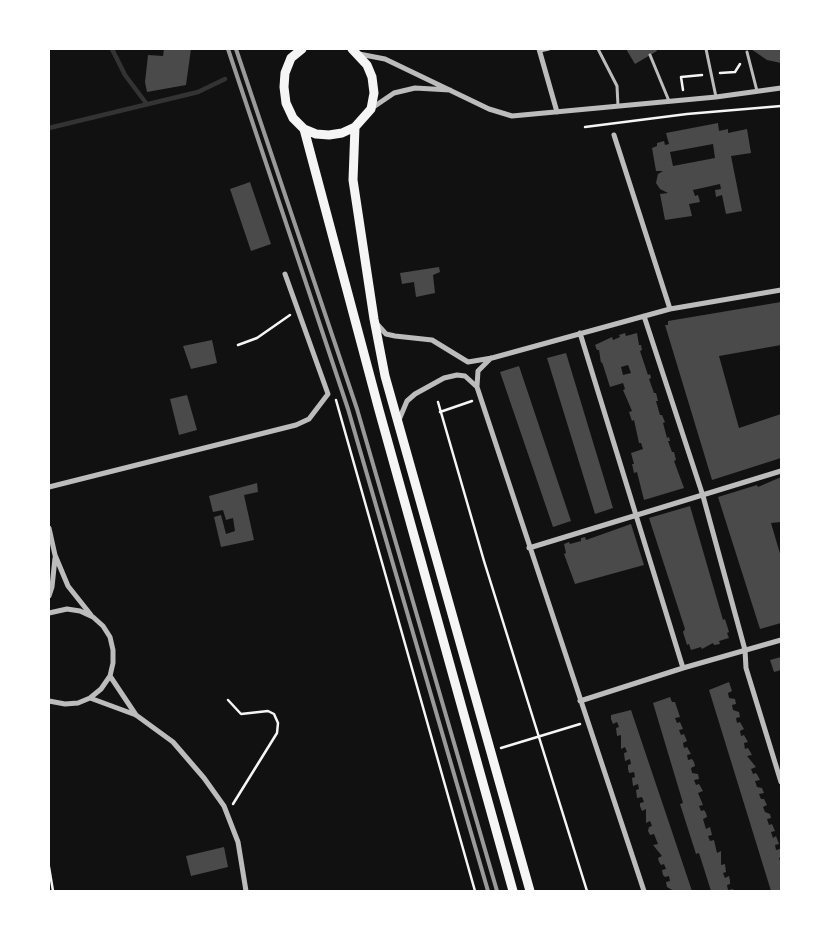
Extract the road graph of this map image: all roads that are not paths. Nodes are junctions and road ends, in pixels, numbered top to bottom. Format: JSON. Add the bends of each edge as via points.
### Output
{"nodes":[{"id":1,"x":286,"y":49,"type":"edge"},
{"id":2,"x":302,"y":49,"type":"edge"},
{"id":3,"x":549,"y":49,"type":"edge"},
{"id":4,"x":598,"y":49,"type":"edge"},
{"id":5,"x":706,"y":49,"type":"edge"},
{"id":6,"x":539,"y":50,"type":"edge"},
{"id":7,"x":356,"y":51,"type":"edge"},
{"id":8,"x":747,"y":52,"type":"dead end"},
{"id":9,"x":650,"y":55,"type":"dead end"},
{"id":10,"x":291,"y":58,"type":"junction"},
{"id":11,"x":781,"y":88,"type":"edge"},
{"id":12,"x":453,"y":91,"type":"junction"},
{"id":13,"x":757,"y":92,"type":"junction"},
{"id":14,"x":716,"y":96,"type":"junction"},
{"id":15,"x":669,"y":101,"type":"junction"},
{"id":16,"x":618,"y":106,"type":"junction"},
{"id":17,"x":371,"y":108,"type":"junction"},
{"id":18,"x":557,"y":112,"type":"junction"},
{"id":19,"x":355,"y":127,"type":"junction"},
{"id":20,"x":304,"y":128,"type":"junction"},
{"id":21,"x":614,"y":135,"type":"dead end"},
{"id":22,"x":285,"y":274,"type":"dead end"},
{"id":23,"x":781,"y":290,"type":"edge"},
{"id":24,"x":670,"y":309,"type":"junction"},
{"id":25,"x":644,"y":316,"type":"junction"},
{"id":26,"x":374,"y":319,"type":"junction"},
{"id":27,"x":580,"y":333,"type":"junction"},
{"id":28,"x":492,"y":358,"type":"junction"},
{"id":29,"x":477,"y":387,"type":"junction"},
{"id":30,"x":401,"y":435,"type":"junction"},
{"id":31,"x":781,"y":472,"type":"edge"},
{"id":32,"x":49,"y":487,"type":"edge"},
{"id":33,"x":702,"y":496,"type":"junction"},
{"id":34,"x":636,"y":516,"type":"junction"},
{"id":35,"x":49,"y":528,"type":"edge"},
{"id":36,"x":529,"y":548,"type":"junction"},
{"id":37,"x":55,"y":555,"type":"junction"},
{"id":38,"x":49,"y":596,"type":"edge"},
{"id":39,"x":49,"y":613,"type":"edge"},
{"id":40,"x":93,"y":617,"type":"junction"},
{"id":41,"x":781,"y":640,"type":"edge"},
{"id":42,"x":745,"y":650,"type":"junction"},
{"id":43,"x":683,"y":668,"type":"junction"},
{"id":44,"x":110,"y":676,"type":"junction"},
{"id":45,"x":90,"y":698,"type":"junction"},
{"id":46,"x":49,"y":701,"type":"edge"},
{"id":47,"x":580,"y":702,"type":"junction"},
{"id":48,"x":136,"y":715,"type":"junction"},
{"id":49,"x":781,"y":782,"type":"edge"},
{"id":50,"x":246,"y":891,"type":"edge"},
{"id":51,"x":514,"y":891,"type":"edge"},
{"id":52,"x":530,"y":891,"type":"edge"},
{"id":53,"x":644,"y":891,"type":"edge"}],
"edges":[{"from":1,"to":10,"type":"main road"},
{"from":2,"to":10,"type":"main road"},
{"from":3,"to":6,"type":"lane"},
{"from":4,"to":16,"type":"lane","via":[[617,86]]},
{"from":5,"to":14,"type":"lane"},
{"from":6,"to":18,"type":"street"},
{"from":7,"to":12,"type":"street","via":[[385,59]]},
{"from":7,"to":17,"type":"main road","via":[[372,77],[374,93]]},
{"from":8,"to":13,"type":"lane"},
{"from":9,"to":15,"type":"lane"},
{"from":10,"to":20,"type":"main road","via":[[285,73],[286,103],[293,118]]},
{"from":11,"to":13,"type":"street"},
{"from":12,"to":17,"type":"street","via":[[415,88],[394,93]]},
{"from":12,"to":18,"type":"street","via":[[489,109],[512,116]]},
{"from":13,"to":14,"type":"street"},
{"from":14,"to":15,"type":"street"},
{"from":15,"to":16,"type":"street"},
{"from":16,"to":18,"type":"street"},
{"from":17,"to":19,"type":"main road"},
{"from":19,"to":20,"type":"main road","via":[[329,135],[316,134]]},
{"from":19,"to":26,"type":"main road","via":[[353,180]]},
{"from":20,"to":51,"type":"main road","via":[[379,410]]},
{"from":21,"to":24,"type":"street"},
{"from":22,"to":32,"type":"street","via":[[328,394],[309,419],[296,425]]},
{"from":23,"to":24,"type":"street"},
{"from":24,"to":25,"type":"street"},
{"from":25,"to":27,"type":"street"},
{"from":25,"to":33,"type":"street"},
{"from":26,"to":28,"type":"street","via":[[386,334],[432,340],[468,362]]},
{"from":26,"to":30,"type":"main road"},
{"from":27,"to":28,"type":"street"},
{"from":27,"to":34,"type":"street"},
{"from":28,"to":29,"type":"street","via":[[478,371]]},
{"from":29,"to":30,"type":"street","via":[[471,380],[457,375],[444,378],[415,394],[402,409],[399,419]]},
{"from":29,"to":36,"type":"street"},
{"from":30,"to":52,"type":"main road"},
{"from":31,"to":33,"type":"street"},
{"from":33,"to":34,"type":"street"},
{"from":33,"to":42,"type":"street"},
{"from":34,"to":36,"type":"street"},
{"from":34,"to":43,"type":"street"},
{"from":35,"to":37,"type":"street"},
{"from":36,"to":47,"type":"street"},
{"from":37,"to":38,"type":"street"},
{"from":37,"to":40,"type":"street","via":[[68,586]]},
{"from":39,"to":40,"type":"street","via":[[67,609]]},
{"from":40,"to":44,"type":"street","via":[[103,626],[112,644]]},
{"from":41,"to":42,"type":"street"},
{"from":42,"to":43,"type":"street"},
{"from":42,"to":49,"type":"street","via":[[746,668]]},
{"from":43,"to":47,"type":"street"},
{"from":44,"to":45,"type":"street"},
{"from":44,"to":48,"type":"street"},
{"from":45,"to":46,"type":"street","via":[[65,704]]},
{"from":45,"to":48,"type":"street"},
{"from":47,"to":53,"type":"street"},
{"from":48,"to":50,"type":"street","via":[[172,742],[204,778],[228,815],[238,842]]}]}
